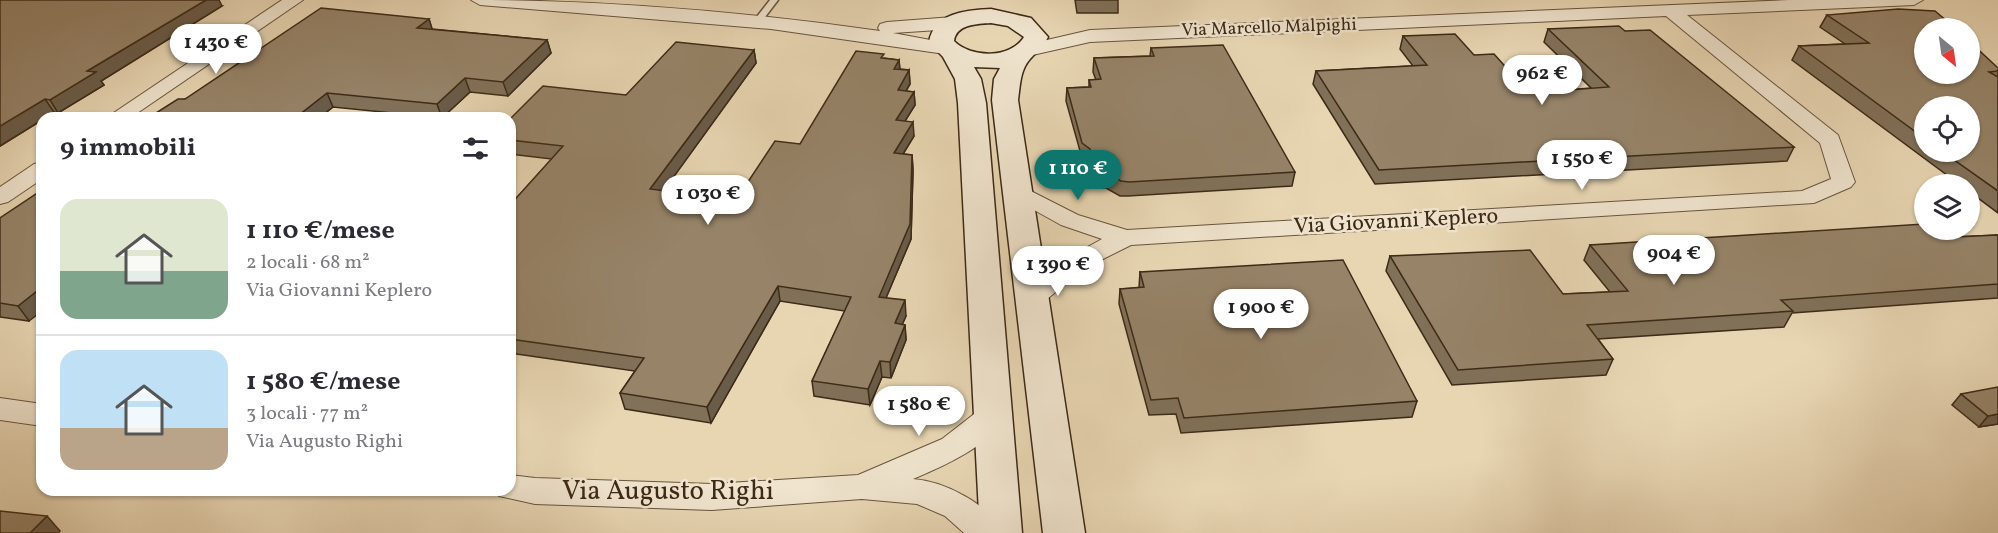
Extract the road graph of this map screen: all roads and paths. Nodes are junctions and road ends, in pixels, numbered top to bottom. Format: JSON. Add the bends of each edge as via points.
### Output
{"nodes":[{"id":1,"x":294,"y":0,"type":"edge"},
{"id":2,"x":480,"y":0,"type":"edge"},
{"id":3,"x":774,"y":0,"type":"edge"},
{"id":4,"x":991,"y":0,"type":"edge"},
{"id":5,"x":1914,"y":0,"type":"edge"},
{"id":6,"x":1669,"y":10,"type":"junction"},
{"id":7,"x":1017,"y":21,"type":"junction"},
{"id":8,"x":756,"y":23,"type":"junction"},
{"id":9,"x":818,"y":29,"type":"junction"},
{"id":10,"x":954,"y":29,"type":"edge"},
{"id":11,"x":1090,"y":36,"type":"junction"},
{"id":12,"x":1023,"y":53,"type":"junction"},
{"id":13,"x":126,"y":112,"type":"edge"},
{"id":14,"x":36,"y":173,"type":"edge"},
{"id":15,"x":1017,"y":191,"type":"junction"},
{"id":16,"x":0,"y":197,"type":"edge"},
{"id":17,"x":1127,"y":238,"type":"junction"},
{"id":18,"x":1032,"y":298,"type":"junction"},
{"id":19,"x":0,"y":408,"type":"edge"},
{"id":20,"x":36,"y":414,"type":"edge"},
{"id":21,"x":993,"y":415,"type":"junction"},
{"id":22,"x":862,"y":486,"type":"junction"},
{"id":23,"x":516,"y":489,"type":"edge"},
{"id":24,"x":987,"y":533,"type":"edge"},
{"id":25,"x":1001,"y":533,"type":"edge"},
{"id":26,"x":1064,"y":533,"type":"edge"}],
"edges":[{"from":1,"to":13,"type":"street"},
{"from":2,"to":8,"type":"street"},
{"from":3,"to":8,"type":"lane"},
{"from":4,"to":7,"type":"street"},
{"from":5,"to":6,"type":"street","name":"Via Marcello Malpighi"},
{"from":6,"to":11,"type":"street","name":"Via Marcello Malpighi"},
{"from":6,"to":17,"type":"street","name":"Via Giovanni Keplero","via":[[1830,140],[1843,182],[1806,198]]},
{"from":7,"to":10,"type":"street","via":[[991,16]]},
{"from":7,"to":11,"type":"street","name":"Via Marcello Malpighi"},
{"from":7,"to":12,"type":"street","via":[[1036,37]]},
{"from":8,"to":9,"type":"street"},
{"from":9,"to":10,"type":"street"},
{"from":9,"to":10,"type":"street","via":[[893,38]]},
{"from":10,"to":12,"type":"street","via":[[986,60]]},
{"from":10,"to":21,"type":"street","via":[[972,103]]},
{"from":11,"to":12,"type":"street","name":"Via Marcello Malpighi"},
{"from":12,"to":15,"type":"street","via":[[1007,79],[1005,100]]},
{"from":14,"to":16,"type":"street"},
{"from":15,"to":17,"type":"street","name":"Via Giovanni Keplero","via":[[1084,228]]},
{"from":15,"to":18,"type":"street"},
{"from":17,"to":18,"type":"street","name":"Via Giovanni Keplero","via":[[1085,255]]},
{"from":18,"to":26,"type":"street"},
{"from":19,"to":20,"type":"street"},
{"from":21,"to":22,"type":"street","name":"Via Augusto Righi","via":[[953,447]]},
{"from":21,"to":25,"type":"street"},
{"from":22,"to":23,"type":"street","name":"Via Augusto Righi","via":[[712,497]]},
{"from":22,"to":24,"type":"street","name":"Via Augusto Righi","via":[[921,492],[956,507]]}]}
